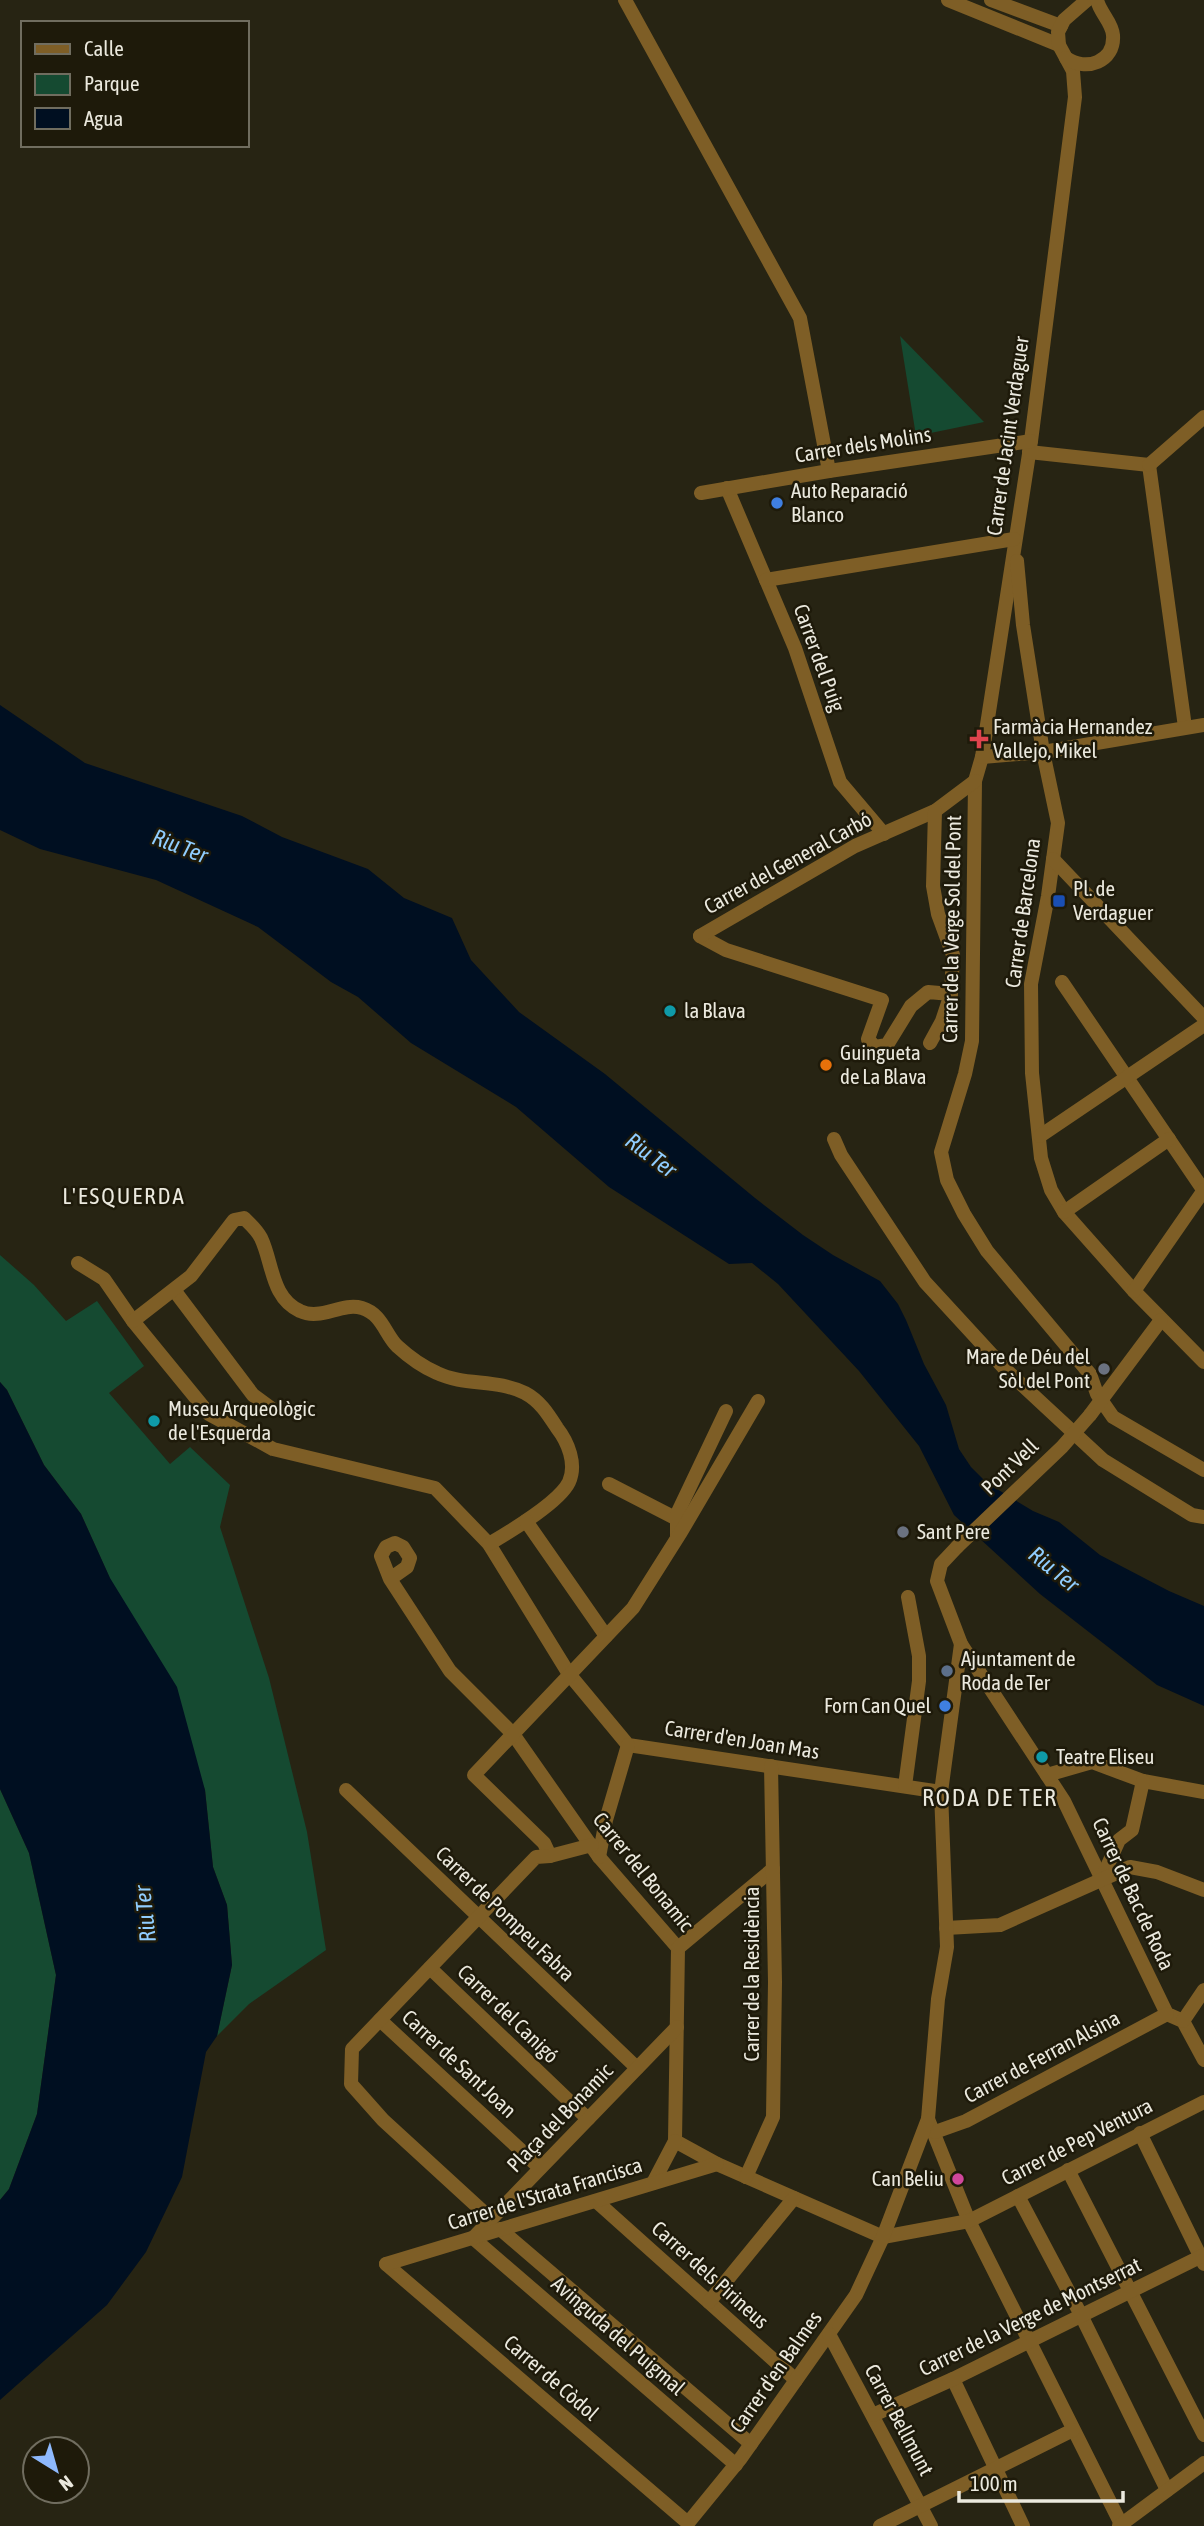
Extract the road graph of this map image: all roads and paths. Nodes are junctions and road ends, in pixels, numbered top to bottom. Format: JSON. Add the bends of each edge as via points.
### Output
{"nodes":[{"id":1,"x":948,"y":0,"type":"edge"},
{"id":2,"x":991,"y":0,"type":"edge"},
{"id":3,"x":1087,"y":0,"type":"edge"},
{"id":4,"x":1097,"y":0,"type":"edge"},
{"id":5,"x":629,"y":1,"type":"edge"},
{"id":6,"x":1019,"y":5,"type":"edge"},
{"id":7,"x":1076,"y":12,"type":"junction"},
{"id":8,"x":1104,"y":18,"type":"junction"},
{"id":9,"x":1061,"y":26,"type":"junction"},
{"id":10,"x":1063,"y":51,"type":"junction"},
{"id":11,"x":1091,"y":65,"type":"junction"},
{"id":12,"x":1075,"y":97,"type":"junction"},
{"id":13,"x":1204,"y":417,"type":"edge"},
{"id":14,"x":1030,"y":447,"type":"junction"},
{"id":15,"x":1149,"y":465,"type":"junction"},
{"id":16,"x":829,"y":471,"type":"junction"},
{"id":17,"x":727,"y":488,"type":"junction"},
{"id":18,"x":701,"y":493,"type":"dead end"},
{"id":19,"x":1014,"y":539,"type":"junction"},
{"id":20,"x":766,"y":580,"type":"junction"},
{"id":21,"x":1204,"y":725,"type":"edge"},
{"id":22,"x":1185,"y":727,"type":"junction"},
{"id":23,"x":1043,"y":752,"type":"junction"},
{"id":24,"x":982,"y":757,"type":"junction"},
{"id":25,"x":975,"y":781,"type":"junction"},
{"id":26,"x":935,"y":811,"type":"junction"},
{"id":27,"x":884,"y":834,"type":"junction"},
{"id":28,"x":1053,"y":859,"type":"junction"},
{"id":29,"x":1062,"y":982,"type":"dead end"},
{"id":30,"x":951,"y":994,"type":"junction"},
{"id":31,"x":1204,"y":1018,"type":"edge"},
{"id":32,"x":1204,"y":1025,"type":"edge"},
{"id":33,"x":930,"y":1043,"type":"dead end"},
{"id":34,"x":1128,"y":1077,"type":"junction"},
{"id":35,"x":1040,"y":1136,"type":"junction"},
{"id":36,"x":834,"y":1139,"type":"dead end"},
{"id":37,"x":1169,"y":1139,"type":"junction"},
{"id":38,"x":1204,"y":1191,"type":"edge"},
{"id":39,"x":1065,"y":1212,"type":"junction"},
{"id":40,"x":78,"y":1263,"type":"dead end"},
{"id":41,"x":174,"y":1290,"type":"junction"},
{"id":42,"x":1134,"y":1291,"type":"junction"},
{"id":43,"x":1161,"y":1320,"type":"junction"},
{"id":44,"x":134,"y":1321,"type":"junction"},
{"id":45,"x":1204,"y":1362,"type":"edge"},
{"id":46,"x":758,"y":1401,"type":"dead end"},
{"id":47,"x":1102,"y":1401,"type":"junction"},
{"id":48,"x":272,"y":1409,"type":"dead end"},
{"id":49,"x":726,"y":1411,"type":"dead end"},
{"id":50,"x":1204,"y":1470,"type":"edge"},
{"id":51,"x":608,"y":1484,"type":"dead end"},
{"id":52,"x":1204,"y":1517,"type":"edge"},
{"id":53,"x":677,"y":1519,"type":"junction"},
{"id":54,"x":526,"y":1521,"type":"junction"},
{"id":55,"x":677,"y":1538,"type":"junction"},
{"id":56,"x":489,"y":1544,"type":"junction"},
{"id":57,"x":390,"y":1579,"type":"dead end"},
{"id":58,"x":908,"y":1597,"type":"dead end"},
{"id":59,"x":606,"y":1636,"type":"junction"},
{"id":60,"x":961,"y":1644,"type":"junction"},
{"id":61,"x":569,"y":1674,"type":"junction"},
{"id":62,"x":513,"y":1734,"type":"junction"},
{"id":63,"x":628,"y":1745,"type":"junction"},
{"id":64,"x":771,"y":1766,"type":"junction"},
{"id":65,"x":1047,"y":1775,"type":"junction"},
{"id":66,"x":1143,"y":1781,"type":"junction"},
{"id":67,"x":905,"y":1786,"type":"junction"},
{"id":68,"x":345,"y":1790,"type":"dead end"},
{"id":69,"x":941,"y":1791,"type":"junction"},
{"id":70,"x":1204,"y":1792,"type":"edge"},
{"id":71,"x":596,"y":1851,"type":"junction"},
{"id":72,"x":550,"y":1856,"type":"junction"},
{"id":73,"x":773,"y":1868,"type":"junction"},
{"id":74,"x":1102,"y":1878,"type":"junction"},
{"id":75,"x":1204,"y":1891,"type":"edge"},
{"id":76,"x":478,"y":1918,"type":"junction"},
{"id":77,"x":946,"y":1928,"type":"junction"},
{"id":78,"x":678,"y":1948,"type":"junction"},
{"id":79,"x":430,"y":1968,"type":"junction"},
{"id":80,"x":1204,"y":1990,"type":"edge"},
{"id":81,"x":1167,"y":2014,"type":"junction"},
{"id":82,"x":380,"y":2020,"type":"junction"},
{"id":83,"x":1183,"y":2021,"type":"junction"},
{"id":84,"x":677,"y":2027,"type":"junction"},
{"id":85,"x":1204,"y":2060,"type":"edge"},
{"id":86,"x":637,"y":2068,"type":"junction"},
{"id":87,"x":1204,"y":2102,"type":"edge"},
{"id":88,"x":588,"y":2119,"type":"junction"},
{"id":89,"x":932,"y":2125,"type":"junction"},
{"id":90,"x":1140,"y":2133,"type":"junction"},
{"id":91,"x":675,"y":2141,"type":"junction"},
{"id":92,"x":717,"y":2164,"type":"junction"},
{"id":93,"x":540,"y":2168,"type":"junction"},
{"id":94,"x":1069,"y":2170,"type":"junction"},
{"id":95,"x":746,"y":2177,"type":"junction"},
{"id":96,"x":653,"y":2183,"type":"junction"},
{"id":97,"x":1018,"y":2196,"type":"junction"},
{"id":98,"x":794,"y":2198,"type":"junction"},
{"id":99,"x":596,"y":2201,"type":"junction"},
{"id":100,"x":969,"y":2221,"type":"junction"},
{"id":101,"x":496,"y":2224,"type":"junction"},
{"id":102,"x":883,"y":2237,"type":"junction"},
{"id":103,"x":473,"y":2238,"type":"junction"},
{"id":104,"x":1203,"y":2258,"type":"edge"},
{"id":105,"x":386,"y":2264,"type":"joint"},
{"id":106,"x":1130,"y":2291,"type":"junction"},
{"id":107,"x":709,"y":2302,"type":"junction"},
{"id":108,"x":1081,"y":2315,"type":"junction"},
{"id":109,"x":829,"y":2334,"type":"junction"},
{"id":110,"x":1029,"y":2340,"type":"junction"},
{"id":111,"x":953,"y":2379,"type":"junction"},
{"id":112,"x":796,"y":2380,"type":"junction"},
{"id":113,"x":873,"y":2415,"type":"junction"},
{"id":114,"x":1073,"y":2430,"type":"junction"},
{"id":115,"x":1204,"y":2435,"type":"edge"},
{"id":116,"x":751,"y":2444,"type":"junction"},
{"id":117,"x":1204,"y":2463,"type":"edge"},
{"id":118,"x":736,"y":2465,"type":"junction"},
{"id":119,"x":995,"y":2469,"type":"junction"},
{"id":120,"x":1167,"y":2490,"type":"junction"},
{"id":121,"x":921,"y":2506,"type":"junction"},
{"id":122,"x":688,"y":2523,"type":"joint"},
{"id":123,"x":1121,"y":2525,"type":"edge"},
{"id":124,"x":880,"y":2526,"type":"edge"},
{"id":125,"x":931,"y":2526,"type":"edge"},
{"id":126,"x":1023,"y":2526,"type":"edge"}],
"edges":[{"from":1,"to":10,"type":"street"},
{"from":2,"to":6,"type":"street"},
{"from":3,"to":7,"type":"street"},
{"from":4,"to":8,"type":"street"},
{"from":5,"to":16,"type":"street","via":[[800,318]]},
{"from":6,"to":9,"type":"street"},
{"from":7,"to":8,"type":"street","via":[[1090,10]]},
{"from":7,"to":9,"type":"street"},
{"from":8,"to":11,"type":"street","via":[[1111,26],[1113,43],[1105,57]]},
{"from":9,"to":10,"type":"street"},
{"from":10,"to":11,"type":"street","via":[[1080,65]]},
{"from":10,"to":12,"type":"street","via":[[1073,71]]},
{"from":11,"to":12,"type":"street"},
{"from":12,"to":14,"type":"street","name":"Carrer de Jacint Verdaguer"},
{"from":13,"to":15,"type":"street"},
{"from":14,"to":15,"type":"street","name":"Carrer dels Molins"},
{"from":14,"to":16,"type":"street","name":"Carrer dels Molins"},
{"from":14,"to":19,"type":"street","name":"Carrer de Jacint Verdaguer"},
{"from":15,"to":22,"type":"street"},
{"from":16,"to":17,"type":"street","name":"Carrer dels Molins"},
{"from":17,"to":18,"type":"street","name":"Carrer dels Molins"},
{"from":17,"to":20,"type":"street","name":"Carrer del Puig"},
{"from":19,"to":20,"type":"street"},
{"from":19,"to":23,"type":"street","name":"Carrer de Barcelona"},
{"from":19,"to":24,"type":"street","name":"Carrer de Jacint Verdaguer"},
{"from":20,"to":27,"type":"street","name":"Carrer del Puig","via":[[795,648],[840,782]]},
{"from":21,"to":22,"type":"street"},
{"from":22,"to":23,"type":"street"},
{"from":23,"to":24,"type":"street"},
{"from":23,"to":28,"type":"street","name":"Carrer de Barcelona","via":[[1058,823]]},
{"from":24,"to":25,"type":"street","name":"Carrer de Jacint Verdaguer"},
{"from":25,"to":26,"type":"street","name":"Carrer del General Carbó"},
{"from":25,"to":47,"type":"street","name":"Carrer de la Verge Sol del Pont","via":[[972,1041],[941,1152],[947,1180],[986,1251],[1090,1374]]},
{"from":26,"to":27,"type":"street","name":"Carrer del General Carbó"},
{"from":26,"to":30,"type":"street","via":[[933,886],[954,955]]},
{"from":27,"to":30,"type":"street","name":"Carrer del General Carbó","via":[[855,846],[700,936],[726,950],[882,1000],[868,1039],[875,1047],[887,1045],[911,1006],[928,992]]},
{"from":28,"to":31,"type":"street"},
{"from":28,"to":35,"type":"street","name":"Carrer de Barcelona","via":[[1031,984],[1032,1073]]},
{"from":29,"to":34,"type":"street"},
{"from":30,"to":33,"type":"street"},
{"from":32,"to":34,"type":"street"},
{"from":34,"to":35,"type":"street"},
{"from":34,"to":37,"type":"street"},
{"from":35,"to":39,"type":"street","name":"Carrer de Barcelona","via":[[1051,1190]]},
{"from":36,"to":52,"type":"street","via":[[925,1282],[1005,1369],[1103,1460],[1192,1515]]},
{"from":37,"to":38,"type":"street"},
{"from":37,"to":39,"type":"street"},
{"from":38,"to":42,"type":"street"},
{"from":39,"to":42,"type":"street","name":"Carrer de Barcelona"},
{"from":40,"to":44,"type":"street","via":[[104,1279]]},
{"from":41,"to":44,"type":"street"},
{"from":41,"to":48,"type":"street","via":[[253,1395]]},
{"from":41,"to":54,"type":"street","via":[[191,1276],[234,1220],[244,1218],[261,1237],[279,1292],[301,1311],[364,1309],[384,1326],[396,1345],[440,1375],[500,1384],[525,1393],[541,1404],[569,1443],[571,1463],[569,1482]]},
{"from":42,"to":43,"type":"street","name":"Carrer de Barcelona"},
{"from":43,"to":45,"type":"street","name":"Carrer de Barcelona"},
{"from":43,"to":47,"type":"street","name":"Pont Vell"},
{"from":44,"to":56,"type":"street","via":[[209,1414],[273,1449],[435,1489]]},
{"from":46,"to":55,"type":"street"},
{"from":47,"to":50,"type":"street","name":"Carrer de la Verge Sol del Pont","via":[[1113,1417]]},
{"from":47,"to":60,"type":"street","name":"Pont Vell","bridge":true,"via":[[1062,1447],[941,1564],[937,1581]]},
{"from":49,"to":53,"type":"street"},
{"from":51,"to":53,"type":"street"},
{"from":53,"to":55,"type":"street"},
{"from":54,"to":56,"type":"street"},
{"from":54,"to":59,"type":"street"},
{"from":55,"to":59,"type":"street","via":[[633,1608]]},
{"from":56,"to":61,"type":"street"},
{"from":57,"to":62,"type":"street","name":"Carrer del Bonamic","via":[[450,1671]]},
{"from":58,"to":67,"type":"street","via":[[919,1681]]},
{"from":59,"to":61,"type":"street"},
{"from":60,"to":65,"type":"street","name":"Carrer de Bac de Roda"},
{"from":60,"to":69,"type":"street"},
{"from":61,"to":62,"type":"street"},
{"from":61,"to":63,"type":"street"},
{"from":62,"to":71,"type":"street","name":"Carrer del Bonamic"},
{"from":62,"to":72,"type":"street","via":[[474,1775],[544,1843]]},
{"from":63,"to":64,"type":"street","name":"Carrer d'en Joan Mas"},
{"from":63,"to":71,"type":"street"},
{"from":64,"to":67,"type":"street","name":"Carrer d'en Joan Mas"},
{"from":64,"to":73,"type":"street","name":"Carrer de la Residència"},
{"from":65,"to":66,"type":"street","via":[[1093,1762]]},
{"from":65,"to":74,"type":"street","name":"Carrer de Bac de Roda","via":[[1065,1801]]},
{"from":66,"to":70,"type":"street"},
{"from":66,"to":74,"type":"street","via":[[1132,1830],[1119,1840]]},
{"from":67,"to":69,"type":"street","name":"Carrer d'en Joan Mas"},
{"from":68,"to":76,"type":"street","name":"Carrer de Pompeu Fabra"},
{"from":69,"to":77,"type":"street"},
{"from":71,"to":72,"type":"street","name":"Avinguda del Puigmal"},
{"from":71,"to":78,"type":"street","name":"Carrer del Bonamic"},
{"from":72,"to":76,"type":"street","name":"Avinguda del Puigmal","via":[[536,1857]]},
{"from":73,"to":78,"type":"street"},
{"from":73,"to":95,"type":"street","name":"Carrer de la Residència","via":[[773,2117]]},
{"from":74,"to":75,"type":"street","via":[[1130,1867],[1157,1872]]},
{"from":74,"to":77,"type":"street","via":[[1000,1925]]},
{"from":74,"to":81,"type":"street","name":"Carrer de Bac de Roda"},
{"from":76,"to":79,"type":"street","name":"Avinguda del Puigmal"},
{"from":76,"to":86,"type":"street","name":"Carrer de Pompeu Fabra"},
{"from":77,"to":89,"type":"street"},
{"from":78,"to":84,"type":"street","name":"Carrer del Bonamic"},
{"from":79,"to":82,"type":"street","name":"Avinguda del Puigmal"},
{"from":79,"to":88,"type":"street","name":"Carrer del Canigó"},
{"from":80,"to":83,"type":"street"},
{"from":81,"to":83,"type":"street"},
{"from":81,"to":89,"type":"street","name":"Carrer de Ferran Alsina","via":[[978,2114]]},
{"from":82,"to":93,"type":"street","name":"Carrer de Sant Joan"},
{"from":82,"to":101,"type":"street","name":"Avinguda del Puigmal","via":[[352,2049],[351,2084],[383,2120]]},
{"from":83,"to":85,"type":"street"},
{"from":84,"to":86,"type":"street","name":"Plaça del Bonamic"},
{"from":84,"to":91,"type":"street","name":"Carrer del Bonamic"},
{"from":86,"to":88,"type":"street","name":"Plaça del Bonamic"},
{"from":87,"to":90,"type":"street","name":"Carrer de Pep Ventura"},
{"from":88,"to":93,"type":"street","name":"Plaça del Bonamic"},
{"from":89,"to":100,"type":"street"},
{"from":89,"to":102,"type":"street","name":"Carrer d'en Balmes"},
{"from":90,"to":94,"type":"street","name":"Carrer de Pep Ventura"},
{"from":90,"to":104,"type":"street"},
{"from":91,"to":92,"type":"street"},
{"from":91,"to":96,"type":"street","name":"Carrer del Bonamic"},
{"from":92,"to":95,"type":"street"},
{"from":92,"to":96,"type":"street","name":"Carrer de l'Strata Francisca"},
{"from":93,"to":101,"type":"street","name":"Plaça del Bonamic"},
{"from":94,"to":97,"type":"street","name":"Carrer de Pep Ventura"},
{"from":94,"to":106,"type":"street"},
{"from":95,"to":98,"type":"street"},
{"from":96,"to":99,"type":"street","name":"Carrer de l'Strata Francisca"},
{"from":97,"to":100,"type":"street","name":"Carrer de Pep Ventura"},
{"from":97,"to":108,"type":"street"},
{"from":98,"to":102,"type":"street"},
{"from":98,"to":107,"type":"street"},
{"from":99,"to":101,"type":"street","name":"Carrer de l'Strata Francisca"},
{"from":99,"to":107,"type":"street","name":"Carrer dels Pirineus"},
{"from":100,"to":102,"type":"street","name":"Carrer de Pep Ventura"},
{"from":100,"to":110,"type":"street"},
{"from":101,"to":103,"type":"street","name":"Plaça del Bonamic"},
{"from":101,"to":116,"type":"street","name":"Avinguda del Puigmal"},
{"from":102,"to":109,"type":"street","name":"Carrer d'en Balmes","via":[[856,2295]]},
{"from":103,"to":105,"type":"street","name":"Carrer de l'Strata Francisca"},
{"from":103,"to":118,"type":"street","name":"Avinguda del Puigmal"},
{"from":104,"to":106,"type":"street","name":"Carrer de la Verge de Montserrat"},
{"from":105,"to":122,"type":"street","name":"Carrer de Còdol"},
{"from":106,"to":108,"type":"street","name":"Carrer de la Verge de Montserrat"},
{"from":106,"to":115,"type":"street"},
{"from":107,"to":112,"type":"street","name":"Carrer dels Pirineus"},
{"from":108,"to":110,"type":"street","name":"Carrer de la Verge de Montserrat"},
{"from":108,"to":120,"type":"street"},
{"from":109,"to":112,"type":"street","name":"Carrer d'en Balmes"},
{"from":109,"to":113,"type":"street","name":"Carrer Bellmunt"},
{"from":110,"to":111,"type":"street","name":"Carrer de la Verge de Montserrat"},
{"from":110,"to":114,"type":"street"},
{"from":111,"to":113,"type":"street","name":"Carrer de la Verge de Montserrat"},
{"from":111,"to":119,"type":"street"},
{"from":112,"to":116,"type":"street","name":"Carrer d'en Balmes"},
{"from":113,"to":121,"type":"street","name":"Carrer Bellmunt"},
{"from":114,"to":119,"type":"street"},
{"from":114,"to":123,"type":"street"},
{"from":116,"to":118,"type":"street","name":"Carrer d'en Balmes"},
{"from":117,"to":120,"type":"street"},
{"from":118,"to":122,"type":"street","name":"Carrer d'en Balmes"},
{"from":119,"to":121,"type":"street"},
{"from":119,"to":126,"type":"street"},
{"from":120,"to":123,"type":"street"},
{"from":121,"to":124,"type":"street"},
{"from":121,"to":125,"type":"street","name":"Carrer Bellmunt"}]}
